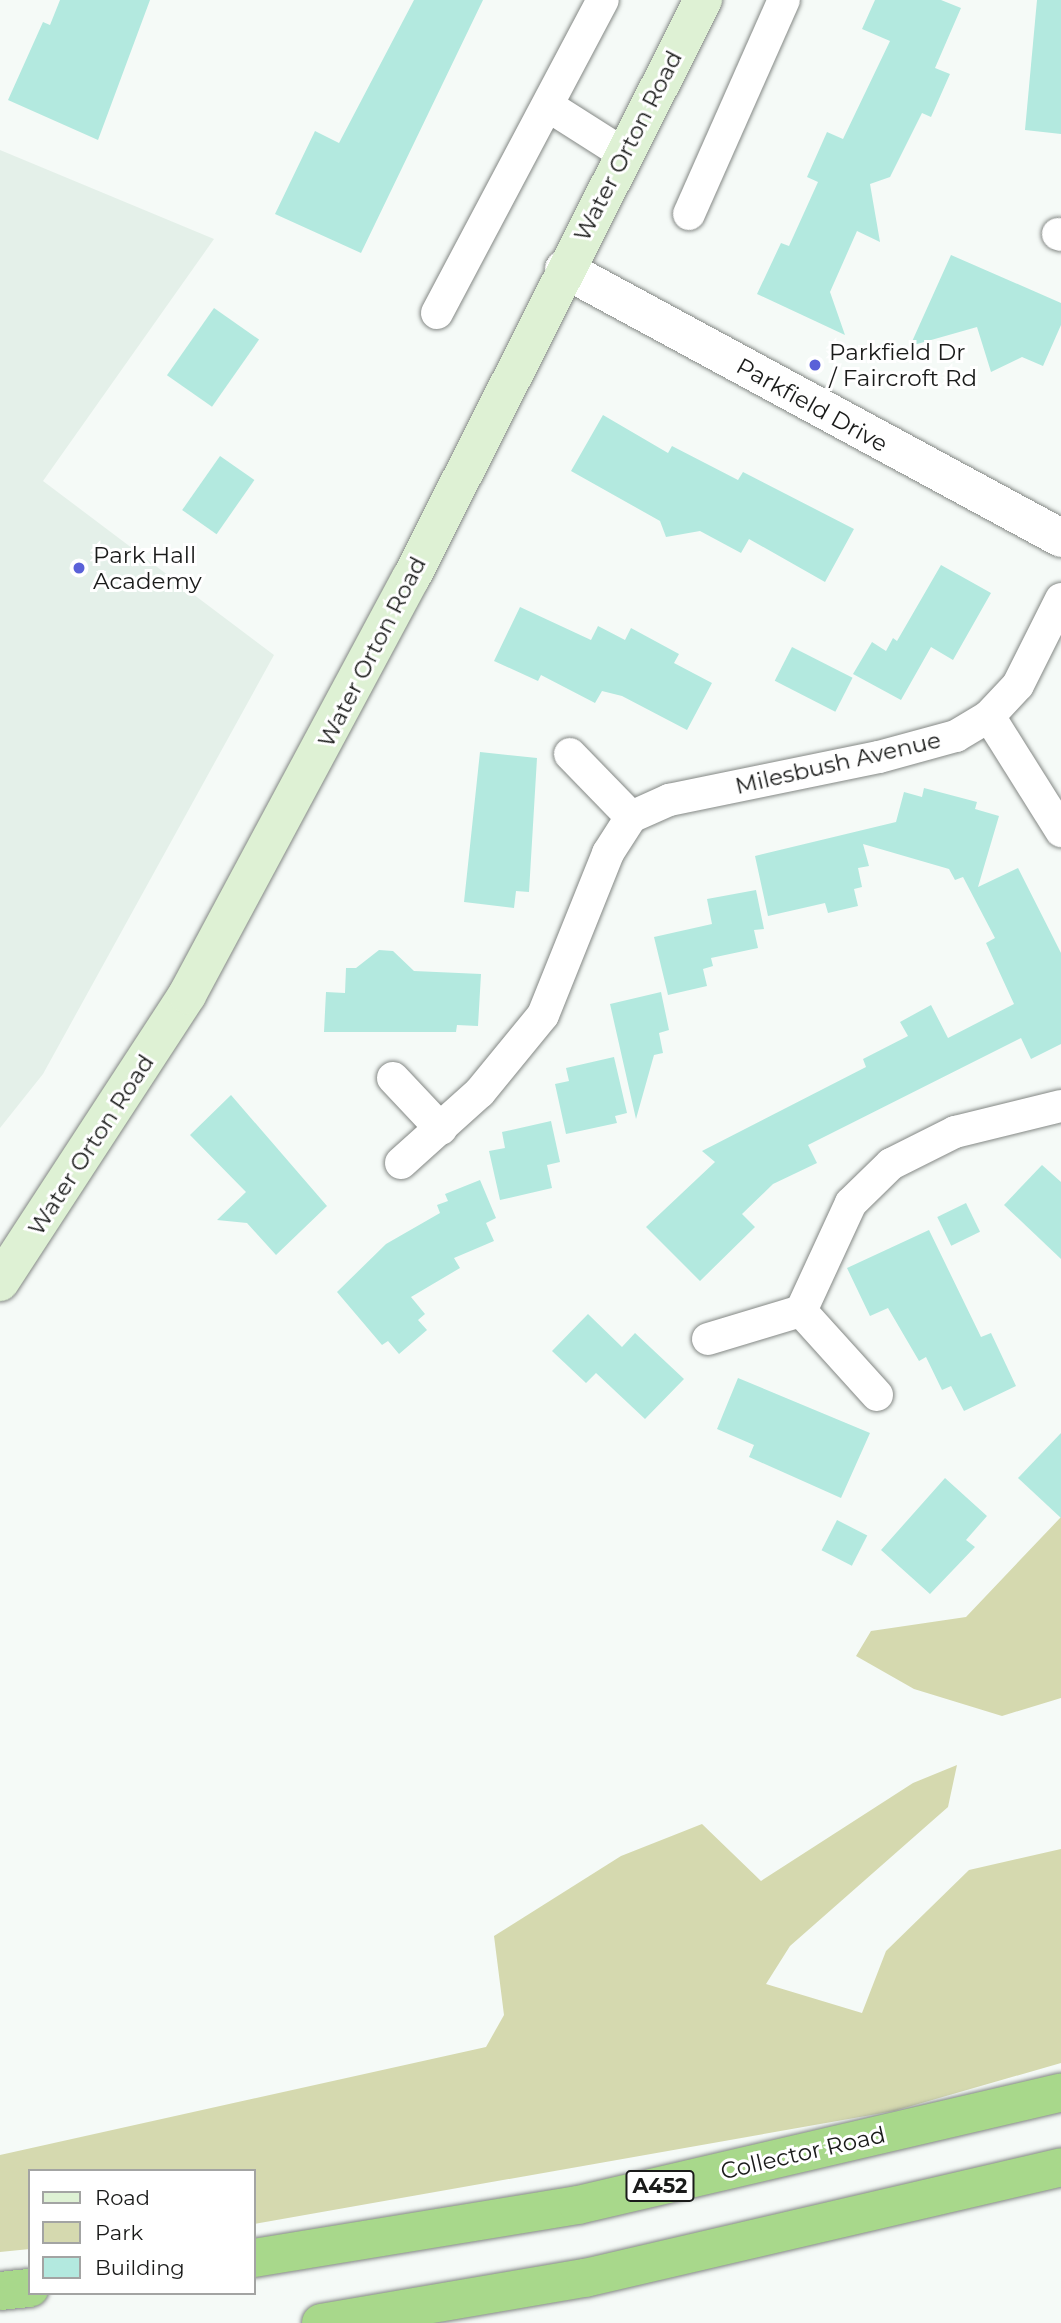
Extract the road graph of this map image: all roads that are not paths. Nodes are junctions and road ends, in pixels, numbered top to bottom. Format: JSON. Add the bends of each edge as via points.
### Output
{"nodes":[{"id":1,"x":603,"y":0,"type":"edge"},
{"id":2,"x":704,"y":0,"type":"edge"},
{"id":3,"x":784,"y":0,"type":"edge"},
{"id":4,"x":550,"y":107,"type":"junction"},
{"id":5,"x":624,"y":154,"type":"junction"},
{"id":6,"x":690,"y":214,"type":"dead end"},
{"id":7,"x":564,"y":269,"type":"junction"},
{"id":8,"x":437,"y":313,"type":"dead end"},
{"id":9,"x":1061,"y":538,"type":"edge"},
{"id":10,"x":1061,"y":599,"type":"edge"},
{"id":11,"x":989,"y":716,"type":"junction"},
{"id":12,"x":570,"y":754,"type":"dead end"},
{"id":13,"x":631,"y":817,"type":"junction"},
{"id":14,"x":1061,"y":831,"type":"edge"},
{"id":15,"x":393,"y":1078,"type":"dead end"},
{"id":16,"x":1061,"y":1106,"type":"edge"},
{"id":17,"x":441,"y":1129,"type":"junction"},
{"id":18,"x":401,"y":1163,"type":"dead end"},
{"id":19,"x":0,"y":1282,"type":"edge"},
{"id":20,"x":801,"y":1311,"type":"junction"},
{"id":21,"x":708,"y":1339,"type":"dead end"},
{"id":22,"x":877,"y":1395,"type":"dead end"},
{"id":23,"x":1061,"y":2093,"type":"edge"},
{"id":24,"x":1061,"y":2167,"type":"edge"},
{"id":25,"x":256,"y":2258,"type":"edge"},
{"id":26,"x":28,"y":2288,"type":"edge"},
{"id":27,"x":0,"y":2291,"type":"edge"},
{"id":28,"x":321,"y":2323,"type":"edge"}],
"edges":[{"from":1,"to":4,"type":"street"},
{"from":2,"to":5,"type":"main road","name":"Water Orton Road"},
{"from":3,"to":6,"type":"street"},
{"from":4,"to":5,"type":"street"},
{"from":4,"to":8,"type":"street"},
{"from":5,"to":7,"type":"main road","name":"Water Orton Road"},
{"from":7,"to":9,"type":"street","name":"Parkfield Drive"},
{"from":7,"to":19,"type":"main road","name":"Water Orton Road","via":[[411,578],[194,983]]},
{"from":10,"to":11,"type":"street","name":"Milesbush Avenue","via":[[1018,685]]},
{"from":11,"to":13,"type":"street","name":"Milesbush Avenue","via":[[956,736],[670,800]]},
{"from":11,"to":14,"type":"street"},
{"from":12,"to":13,"type":"street"},
{"from":13,"to":17,"type":"street","via":[[608,853],[543,1015],[480,1092]]},
{"from":15,"to":17,"type":"street"},
{"from":16,"to":20,"type":"street","via":[[955,1132],[891,1164],[851,1203]]},
{"from":17,"to":18,"type":"street"},
{"from":20,"to":21,"type":"street"},
{"from":20,"to":22,"type":"street"},
{"from":23,"to":25,"type":"highway","name":"Collector Road","number":"A452","via":[[578,2205]]},
{"from":24,"to":28,"type":"highway","via":[[585,2278]]},
{"from":26,"to":27,"type":"highway"}]}
